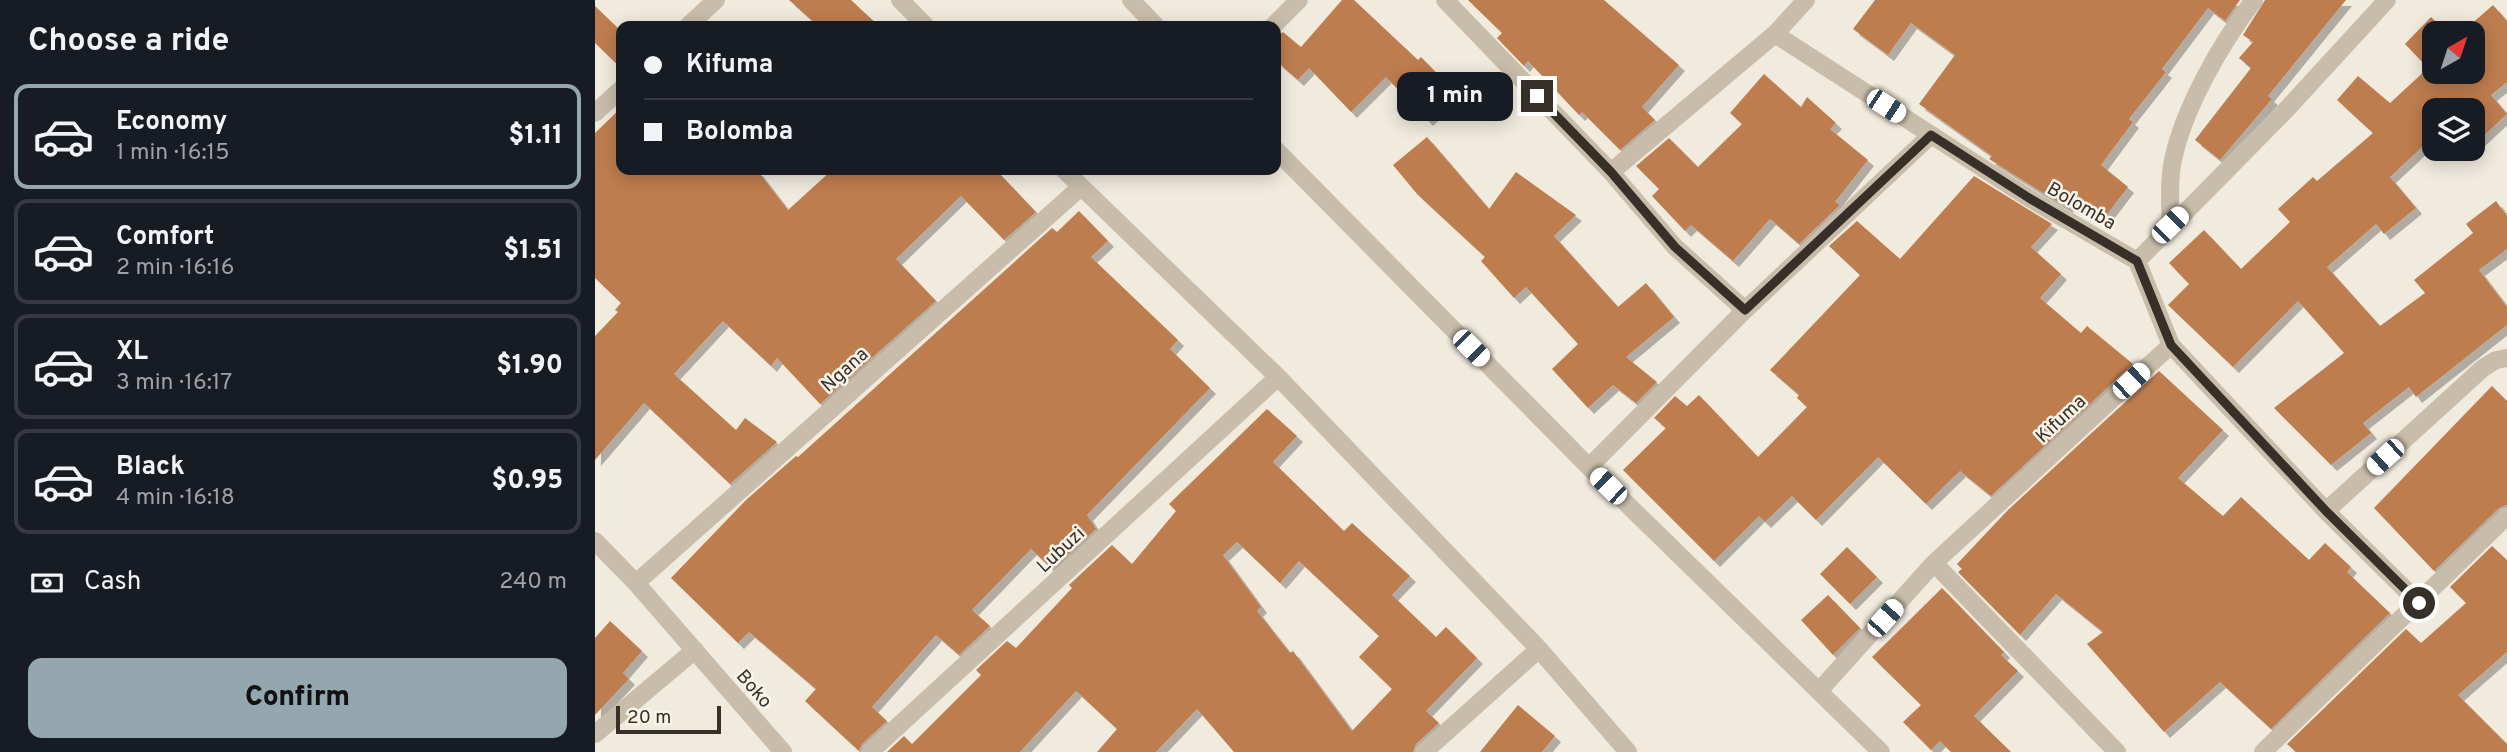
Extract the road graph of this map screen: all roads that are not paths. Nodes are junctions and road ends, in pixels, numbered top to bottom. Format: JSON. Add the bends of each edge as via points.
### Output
{"nodes":[{"id":1,"x":716,"y":0,"type":"edge"},
{"id":2,"x":900,"y":0,"type":"edge"},
{"id":3,"x":1131,"y":0,"type":"edge"},
{"id":4,"x":1299,"y":0,"type":"edge"},
{"id":5,"x":1445,"y":0,"type":"edge"},
{"id":6,"x":1806,"y":0,"type":"edge"},
{"id":7,"x":2255,"y":0,"type":"edge"},
{"id":8,"x":2387,"y":0,"type":"edge"},
{"id":9,"x":693,"y":21,"type":"edge"},
{"id":10,"x":921,"y":21,"type":"edge"},
{"id":11,"x":1151,"y":21,"type":"edge"},
{"id":12,"x":1278,"y":21,"type":"edge"},
{"id":13,"x":1775,"y":34,"type":"junction"},
{"id":14,"x":616,"y":94,"type":"edge"},
{"id":15,"x":595,"y":113,"type":"edge"},
{"id":16,"x":1931,"y":135,"type":"junction"},
{"id":17,"x":1281,"y":155,"type":"edge"},
{"id":18,"x":1611,"y":172,"type":"junction"},
{"id":19,"x":1069,"y":175,"type":"edge"},
{"id":20,"x":1081,"y":187,"type":"junction"},
{"id":21,"x":2170,"y":225,"type":"junction"},
{"id":22,"x":2137,"y":261,"type":"junction"},
{"id":23,"x":1745,"y":310,"type":"junction"},
{"id":24,"x":2171,"y":345,"type":"junction"},
{"id":25,"x":2507,"y":358,"type":"edge"},
{"id":26,"x":1278,"y":377,"type":"junction"},
{"id":27,"x":1589,"y":467,"type":"junction"},
{"id":28,"x":2326,"y":511,"type":"junction"},
{"id":29,"x":2507,"y":516,"type":"edge"},
{"id":30,"x":595,"y":541,"type":"edge"},
{"id":31,"x":1934,"y":564,"type":"junction"},
{"id":32,"x":636,"y":583,"type":"junction"},
{"id":33,"x":2419,"y":603,"type":"junction"},
{"id":34,"x":1539,"y":649,"type":"junction"},
{"id":35,"x":695,"y":650,"type":"junction"},
{"id":36,"x":1819,"y":691,"type":"junction"},
{"id":37,"x":595,"y":734,"type":"edge"},
{"id":38,"x":783,"y":752,"type":"edge"},
{"id":39,"x":870,"y":752,"type":"edge"},
{"id":40,"x":1425,"y":752,"type":"edge"},
{"id":41,"x":1628,"y":752,"type":"edge"},
{"id":42,"x":1881,"y":752,"type":"edge"},
{"id":43,"x":2117,"y":752,"type":"edge"},
{"id":44,"x":2263,"y":752,"type":"edge"}],
"edges":[{"from":1,"to":9,"type":"street"},
{"from":2,"to":10,"type":"street"},
{"from":3,"to":11,"type":"street"},
{"from":4,"to":12,"type":"street"},
{"from":5,"to":18,"type":"street"},
{"from":6,"to":13,"type":"street"},
{"from":7,"to":21,"type":"street","via":[[2236,24],[2189,112],[2172,161]]},
{"from":8,"to":21,"type":"street","via":[[2286,110]]},
{"from":13,"to":16,"type":"street","name":"Bolomba"},
{"from":13,"to":18,"type":"street"},
{"from":14,"to":15,"type":"street"},
{"from":16,"to":22,"type":"street","name":"Bolomba"},
{"from":16,"to":23,"type":"street"},
{"from":17,"to":27,"type":"street"},
{"from":18,"to":23,"type":"street","via":[[1675,247]]},
{"from":19,"to":20,"type":"street"},
{"from":20,"to":26,"type":"street"},
{"from":20,"to":32,"type":"street","name":"Ngana"},
{"from":21,"to":22,"type":"street"},
{"from":22,"to":24,"type":"street"},
{"from":23,"to":27,"type":"street"},
{"from":24,"to":28,"type":"street"},
{"from":24,"to":31,"type":"street","name":"Kifuma"},
{"from":25,"to":28,"type":"street","via":[[2483,368]]},
{"from":26,"to":34,"type":"street"},
{"from":26,"to":39,"type":"street","name":"Lubuzi"},
{"from":27,"to":36,"type":"street"},
{"from":28,"to":33,"type":"street"},
{"from":29,"to":33,"type":"street"},
{"from":30,"to":32,"type":"street","name":"Boko"},
{"from":31,"to":36,"type":"street","name":"Kifuma"},
{"from":31,"to":43,"type":"street"},
{"from":32,"to":35,"type":"street","name":"Boko"},
{"from":33,"to":44,"type":"street"},
{"from":34,"to":40,"type":"street"},
{"from":34,"to":41,"type":"street"},
{"from":35,"to":37,"type":"street"},
{"from":35,"to":38,"type":"street","name":"Boko"},
{"from":36,"to":42,"type":"street"}]}
